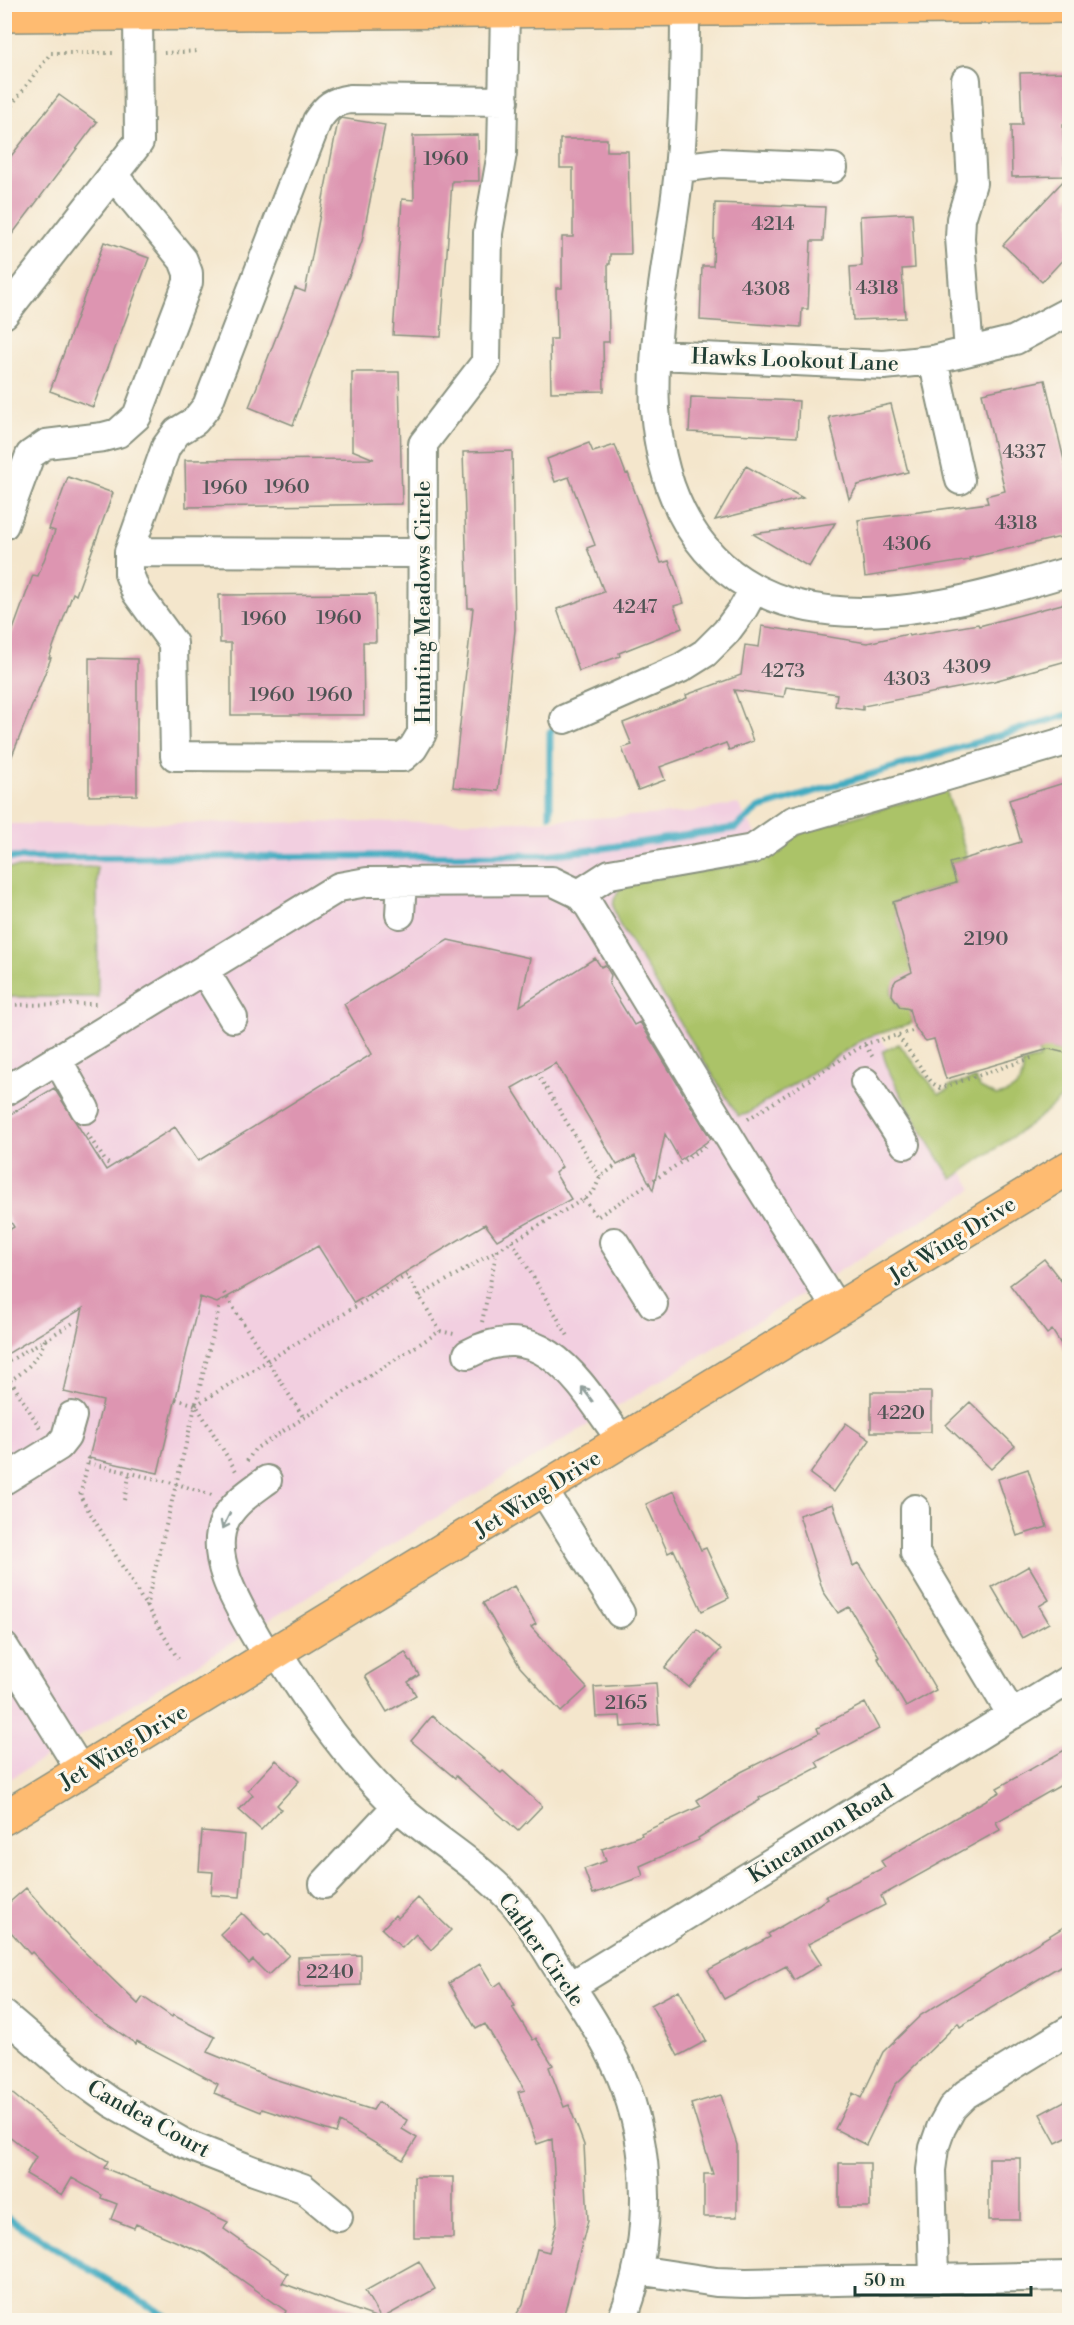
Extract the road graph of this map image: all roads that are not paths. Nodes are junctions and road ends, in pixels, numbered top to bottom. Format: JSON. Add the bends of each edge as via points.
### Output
{"nodes":[{"id":1,"x":982,"y":6,"type":"edge"},
{"id":2,"x":1070,"y":6,"type":"edge"},
{"id":3,"x":739,"y":7,"type":"edge"},
{"id":4,"x":466,"y":8,"type":"edge"},
{"id":5,"x":685,"y":10,"type":"junction"},
{"id":6,"x":505,"y":12,"type":"junction"},
{"id":7,"x":138,"y":14,"type":"junction"},
{"id":8,"x":4,"y":15,"type":"edge"},
{"id":9,"x":966,"y":80,"type":"dead end"},
{"id":10,"x":504,"y":101,"type":"junction"},
{"id":11,"x":679,"y":168,"type":"junction"},
{"id":12,"x":833,"y":168,"type":"dead end"},
{"id":13,"x":113,"y":175,"type":"junction"},
{"id":14,"x":1070,"y":311,"type":"edge"},
{"id":15,"x":5,"y":313,"type":"edge"},
{"id":16,"x":969,"y":351,"type":"junction"},
{"id":17,"x":656,"y":355,"type":"junction"},
{"id":18,"x":933,"y":360,"type":"junction"},
{"id":19,"x":960,"y":480,"type":"dead end"},
{"id":20,"x":4,"y":525,"type":"edge"},
{"id":21,"x":129,"y":552,"type":"junction"},
{"id":22,"x":421,"y":553,"type":"junction"},
{"id":23,"x":1070,"y":571,"type":"edge"},
{"id":24,"x":754,"y":589,"type":"junction"},
{"id":25,"x":565,"y":719,"type":"dead end"},
{"id":26,"x":1070,"y":740,"type":"edge"},
{"id":27,"x":402,"y":881,"type":"junction"},
{"id":28,"x":579,"y":894,"type":"junction"},
{"id":29,"x":400,"y":914,"type":"dead end"},
{"id":30,"x":204,"y":970,"type":"junction"},
{"id":31,"x":232,"y":1018,"type":"dead end"},
{"id":32,"x":57,"y":1059,"type":"junction"},
{"id":33,"x":865,"y":1082,"type":"dead end"},
{"id":34,"x":4,"y":1092,"type":"edge"},
{"id":35,"x":86,"y":1109,"type":"dead end"},
{"id":36,"x":905,"y":1144,"type":"dead end"},
{"id":37,"x":1067,"y":1174,"type":"edge"},
{"id":38,"x":614,"y":1242,"type":"dead end"},
{"id":39,"x":653,"y":1304,"type":"dead end"},
{"id":40,"x":837,"y":1309,"type":"junction"},
{"id":41,"x":462,"y":1344,"type":"road end"},
{"id":42,"x":72,"y":1416,"type":"dead end"},
{"id":43,"x":622,"y":1441,"type":"junction"},
{"id":44,"x":4,"y":1480,"type":"edge"},
{"id":45,"x":267,"y":1480,"type":"dead end"},
{"id":46,"x":543,"y":1490,"type":"junction"},
{"id":47,"x":915,"y":1509,"type":"dead end"},
{"id":48,"x":620,"y":1613,"type":"dead end"},
{"id":49,"x":4,"y":1647,"type":"edge"},
{"id":50,"x":273,"y":1655,"type":"junction"},
{"id":51,"x":1070,"y":1679,"type":"edge"},
{"id":52,"x":1012,"y":1715,"type":"junction"},
{"id":53,"x":81,"y":1771,"type":"junction"},
{"id":54,"x":397,"y":1806,"type":"junction"},
{"id":55,"x":4,"y":1818,"type":"edge"},
{"id":56,"x":324,"y":1884,"type":"dead end"},
{"id":57,"x":571,"y":1986,"type":"junction"},
{"id":58,"x":4,"y":2015,"type":"edge"},
{"id":59,"x":1070,"y":2030,"type":"edge"},
{"id":60,"x":338,"y":2217,"type":"dead end"},
{"id":61,"x":637,"y":2270,"type":"junction"},
{"id":62,"x":1070,"y":2276,"type":"edge"},
{"id":63,"x":934,"y":2278,"type":"junction"},
{"id":64,"x":622,"y":2320,"type":"edge"}],
"edges":[{"from":1,"to":2,"type":"main road"},
{"from":1,"to":3,"type":"main road"},
{"from":3,"to":5,"type":"main road"},
{"from":4,"to":6,"type":"main road"},
{"from":4,"to":7,"type":"main road"},
{"from":5,"to":6,"type":"main road"},
{"from":5,"to":11,"type":"street"},
{"from":6,"to":10,"type":"street","name":"Hunting Meadows Circle"},
{"from":7,"to":8,"type":"main road"},
{"from":7,"to":13,"type":"street","via":[[139,142]]},
{"from":9,"to":16,"type":"street","via":[[972,183],[961,219],[960,238]]},
{"from":10,"to":21,"type":"street","name":"Hunting Meadows Circle","via":[[350,99],[335,102],[324,110],[207,406],[166,447]]},
{"from":10,"to":22,"type":"street","name":"Hunting Meadows Circle","via":[[502,153],[488,233],[486,362],[423,444]]},
{"from":11,"to":12,"type":"street","via":[[719,163]]},
{"from":11,"to":17,"type":"street"},
{"from":13,"to":15,"type":"street"},
{"from":13,"to":20,"type":"street","via":[[183,260],[188,282],[136,416],[118,433],[38,448],[30,455]]},
{"from":14,"to":16,"type":"street","name":"Hawks Lookout Lane","via":[[1015,340]]},
{"from":16,"to":18,"type":"street","name":"Hawks Lookout Lane"},
{"from":17,"to":18,"type":"street","name":"Hawks Lookout Lane","via":[[884,365]]},
{"from":17,"to":24,"type":"street","via":[[655,409],[669,481],[701,545]]},
{"from":18,"to":19,"type":"street"},
{"from":21,"to":22,"type":"street"},
{"from":21,"to":22,"type":"street","name":"Hunting Meadows Circle","via":[[129,574],[136,592],[173,643],[175,756],[392,757],[403,757],[422,733]]},
{"from":23,"to":24,"type":"street","via":[[1029,584],[892,611],[817,609]]},
{"from":24,"to":25,"type":"street","via":[[726,632],[705,653],[681,668]]},
{"from":26,"to":28,"type":"street","via":[[793,821],[753,849],[610,874]]},
{"from":27,"to":28,"type":"street","via":[[552,881]]},
{"from":27,"to":29,"type":"street"},
{"from":27,"to":30,"type":"street","via":[[339,887]]},
{"from":28,"to":40,"type":"street"},
{"from":30,"to":31,"type":"street"},
{"from":30,"to":32,"type":"street"},
{"from":32,"to":34,"type":"street"},
{"from":32,"to":35,"type":"street"},
{"from":33,"to":36,"type":"street"},
{"from":37,"to":40,"type":"main road","name":"Jet Wing Drive"},
{"from":38,"to":39,"type":"street"},
{"from":40,"to":43,"type":"main road","name":"Jet Wing Drive"},
{"from":43,"to":41,"type":"street","one_way":true,"via":[[572,1374],[545,1350],[503,1342],[482,1347]]},
{"from":42,"to":44,"type":"street","via":[[59,1446]]},
{"from":43,"to":46,"type":"main road","name":"Jet Wing Drive"},
{"from":45,"to":50,"type":"street","name":"Cather Circle","one_way":true,"via":[[248,1493],[226,1517],[220,1558],[232,1591]]},
{"from":46,"to":48,"type":"street"},
{"from":46,"to":50,"type":"main road","name":"Jet Wing Drive"},
{"from":47,"to":52,"type":"street","via":[[915,1553]]},
{"from":49,"to":53,"type":"street"},
{"from":50,"to":53,"type":"main road","name":"Jet Wing Drive"},
{"from":50,"to":54,"type":"street","name":"Cather Circle","via":[[360,1769]]},
{"from":51,"to":52,"type":"street","name":"Kincannon Road"},
{"from":52,"to":57,"type":"street","name":"Kincannon Road"},
{"from":53,"to":55,"type":"main road","name":"Jet Wing Drive"},
{"from":54,"to":56,"type":"street"},
{"from":54,"to":57,"type":"street","name":"Cather Circle","via":[[488,1877],[515,1904]]},
{"from":57,"to":61,"type":"street","name":"Cather Circle","via":[[621,2075],[639,2136],[645,2208]]},
{"from":58,"to":60,"type":"street","name":"Candea Court","via":[[111,2102],[185,2144],[303,2188]]},
{"from":59,"to":63,"type":"street","via":[[966,2094],[941,2128],[931,2170]]},
{"from":61,"to":63,"type":"street","via":[[716,2283]]},
{"from":61,"to":64,"type":"street","name":"Cather Circle"},
{"from":62,"to":63,"type":"street"}]}
